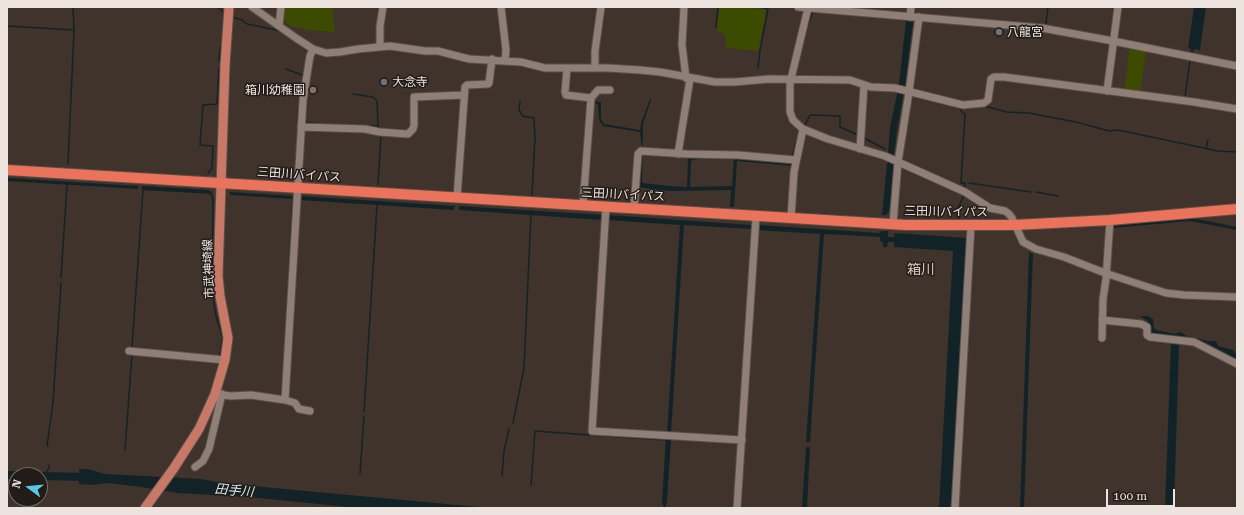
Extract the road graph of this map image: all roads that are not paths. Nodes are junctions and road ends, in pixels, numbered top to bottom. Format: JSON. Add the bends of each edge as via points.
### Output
{"nodes":[{"id":1,"x":229,"y":7,"type":"edge"},
{"id":2,"x":252,"y":7,"type":"edge"},
{"id":3,"x":281,"y":7,"type":"edge"},
{"id":4,"x":383,"y":7,"type":"edge"},
{"id":5,"x":501,"y":7,"type":"edge"},
{"id":6,"x":601,"y":7,"type":"edge"},
{"id":7,"x":684,"y":7,"type":"edge"},
{"id":8,"x":798,"y":7,"type":"edge"},
{"id":9,"x":911,"y":7,"type":"edge"},
{"id":10,"x":1118,"y":7,"type":"edge"},
{"id":11,"x":808,"y":8,"type":"junction"},
{"id":12,"x":910,"y":17,"type":"junction"},
{"id":13,"x":919,"y":17,"type":"junction"},
{"id":14,"x":279,"y":26,"type":"junction"},
{"id":15,"x":1113,"y":41,"type":"junction"},
{"id":16,"x":380,"y":46,"type":"junction"},
{"id":17,"x":312,"y":51,"type":"junction"},
{"id":18,"x":505,"y":60,"type":"junction"},
{"id":19,"x":492,"y":61,"type":"junction"},
{"id":20,"x":1237,"y":66,"type":"edge"},
{"id":21,"x":595,"y":68,"type":"junction"},
{"id":22,"x":567,"y":70,"type":"junction"},
{"id":23,"x":689,"y":79,"type":"junction"},
{"id":24,"x":790,"y":79,"type":"junction"},
{"id":25,"x":864,"y":85,"type":"junction"},
{"id":26,"x":610,"y":90,"type":"dead end"},
{"id":27,"x":1106,"y":91,"type":"junction"},
{"id":28,"x":908,"y":92,"type":"junction"},
{"id":29,"x":464,"y":95,"type":"junction"},
{"id":30,"x":591,"y":98,"type":"junction"},
{"id":31,"x":1237,"y":109,"type":"edge"},
{"id":32,"x":301,"y":127,"type":"junction"},
{"id":33,"x":803,"y":129,"type":"junction"},
{"id":34,"x":860,"y":149,"type":"junction"},
{"id":35,"x":678,"y":154,"type":"junction"},
{"id":36,"x":796,"y":160,"type":"junction"},
{"id":37,"x":898,"y":162,"type":"junction"},
{"id":38,"x":7,"y":170,"type":"edge"},
{"id":39,"x":220,"y":183,"type":"junction"},
{"id":40,"x":297,"y":188,"type":"junction"},
{"id":41,"x":457,"y":198,"type":"junction"},
{"id":42,"x":583,"y":205,"type":"junction"},
{"id":43,"x":606,"y":207,"type":"junction"},
{"id":44,"x":634,"y":208,"type":"junction"},
{"id":45,"x":1237,"y":209,"type":"edge"},
{"id":46,"x":756,"y":216,"type":"junction"},
{"id":47,"x":791,"y":218,"type":"junction"},
{"id":48,"x":1110,"y":220,"type":"junction"},
{"id":49,"x":893,"y":224,"type":"junction"},
{"id":50,"x":1014,"y":225,"type":"junction"},
{"id":51,"x":971,"y":226,"type":"junction"},
{"id":52,"x":1105,"y":273,"type":"junction"},
{"id":53,"x":1237,"y":297,"type":"edge"},
{"id":54,"x":1102,"y":320,"type":"junction"},
{"id":55,"x":1102,"y":338,"type":"dead end"},
{"id":56,"x":129,"y":351,"type":"dead end"},
{"id":57,"x":225,"y":360,"type":"junction"},
{"id":58,"x":1237,"y":364,"type":"edge"},
{"id":59,"x":218,"y":394,"type":"junction"},
{"id":60,"x":285,"y":400,"type":"junction"},
{"id":61,"x":310,"y":411,"type":"dead end"},
{"id":62,"x":742,"y":440,"type":"junction"},
{"id":63,"x":195,"y":467,"type":"dead end"},
{"id":64,"x":147,"y":507,"type":"edge"},
{"id":65,"x":737,"y":508,"type":"edge"},
{"id":66,"x":955,"y":508,"type":"edge"}],
"edges":[{"from":1,"to":39,"type":"main road","name":"市武神埼線"},
{"from":2,"to":14,"type":"street"},
{"from":3,"to":14,"type":"street"},
{"from":4,"to":16,"type":"street"},
{"from":5,"to":18,"type":"street"},
{"from":6,"to":21,"type":"street"},
{"from":7,"to":23,"type":"street","via":[[682,45]]},
{"from":8,"to":11,"type":"street"},
{"from":9,"to":12,"type":"street"},
{"from":10,"to":15,"type":"street"},
{"from":11,"to":12,"type":"street"},
{"from":11,"to":24,"type":"street"},
{"from":12,"to":13,"type":"street"},
{"from":13,"to":15,"type":"street","via":[[1042,28]]},
{"from":13,"to":28,"type":"street"},
{"from":14,"to":17,"type":"street"},
{"from":15,"to":20,"type":"street"},
{"from":15,"to":27,"type":"street"},
{"from":16,"to":17,"type":"street","via":[[340,52]]},
{"from":16,"to":19,"type":"street","via":[[438,51],[469,59]]},
{"from":17,"to":32,"type":"street"},
{"from":18,"to":19,"type":"street"},
{"from":18,"to":22,"type":"street"},
{"from":19,"to":29,"type":"street","via":[[490,83],[467,85]]},
{"from":21,"to":22,"type":"street"},
{"from":21,"to":23,"type":"street","via":[[660,72]]},
{"from":22,"to":30,"type":"street","via":[[566,95]]},
{"from":23,"to":24,"type":"street","via":[[715,82]]},
{"from":23,"to":35,"type":"street"},
{"from":24,"to":25,"type":"street","via":[[850,80]]},
{"from":24,"to":33,"type":"street","via":[[790,112],[793,120]]},
{"from":25,"to":28,"type":"street"},
{"from":25,"to":34,"type":"street"},
{"from":26,"to":30,"type":"street","via":[[598,90]]},
{"from":27,"to":28,"type":"street","via":[[994,77],[991,79],[988,100],[980,104],[963,105]]},
{"from":27,"to":31,"type":"street"},
{"from":28,"to":37,"type":"street"},
{"from":29,"to":32,"type":"street","via":[[414,97],[414,126],[408,134],[365,128]]},
{"from":29,"to":41,"type":"street"},
{"from":30,"to":42,"type":"street"},
{"from":32,"to":40,"type":"street"},
{"from":33,"to":34,"type":"street"},
{"from":33,"to":36,"type":"street"},
{"from":34,"to":37,"type":"street"},
{"from":35,"to":36,"type":"street","via":[[738,155]]},
{"from":35,"to":44,"type":"street","via":[[642,151],[638,154]]},
{"from":36,"to":47,"type":"street"},
{"from":37,"to":49,"type":"street"},
{"from":37,"to":50,"type":"street","via":[[965,192],[990,208],[1005,211]]},
{"from":38,"to":39,"type":"highway","name":"三田川バイパス"},
{"from":39,"to":40,"type":"highway","name":"三田川バイパス"},
{"from":39,"to":57,"type":"main road","name":"市武神埼線","via":[[218,276],[228,338]]},
{"from":40,"to":41,"type":"highway","name":"三田川バイパス"},
{"from":40,"to":60,"type":"street"},
{"from":41,"to":42,"type":"highway","name":"三田川バイパス"},
{"from":42,"to":43,"type":"highway","name":"三田川バイパス"},
{"from":43,"to":44,"type":"highway","name":"三田川バイパス"},
{"from":43,"to":62,"type":"street","via":[[592,431]]},
{"from":44,"to":46,"type":"highway","name":"三田川バイパス"},
{"from":45,"to":48,"type":"highway","name":"三田川バイパス"},
{"from":46,"to":47,"type":"highway","name":"三田川バイパス"},
{"from":46,"to":62,"type":"street"},
{"from":47,"to":49,"type":"highway","name":"三田川バイパス"},
{"from":48,"to":50,"type":"highway","name":"三田川バイパス"},
{"from":48,"to":52,"type":"street"},
{"from":49,"to":51,"type":"highway","name":"三田川バイパス"},
{"from":50,"to":51,"type":"highway","name":"三田川バイパス"},
{"from":50,"to":52,"type":"street","via":[[1027,245]]},
{"from":51,"to":66,"type":"street"},
{"from":52,"to":53,"type":"street","via":[[1166,293]]},
{"from":52,"to":54,"type":"street"},
{"from":54,"to":55,"type":"street"},
{"from":54,"to":58,"type":"street","via":[[1141,324],[1147,327],[1147,334],[1150,337],[1194,342]]},
{"from":56,"to":57,"type":"street"},
{"from":57,"to":59,"type":"main road","name":"市武神埼線"},
{"from":59,"to":60,"type":"street"},
{"from":59,"to":63,"type":"street","via":[[209,449],[203,461]]},
{"from":59,"to":64,"type":"main road","name":"市武神埼線","via":[[199,429]]},
{"from":60,"to":61,"type":"street","via":[[295,403],[299,409]]},
{"from":62,"to":65,"type":"street"}]}
